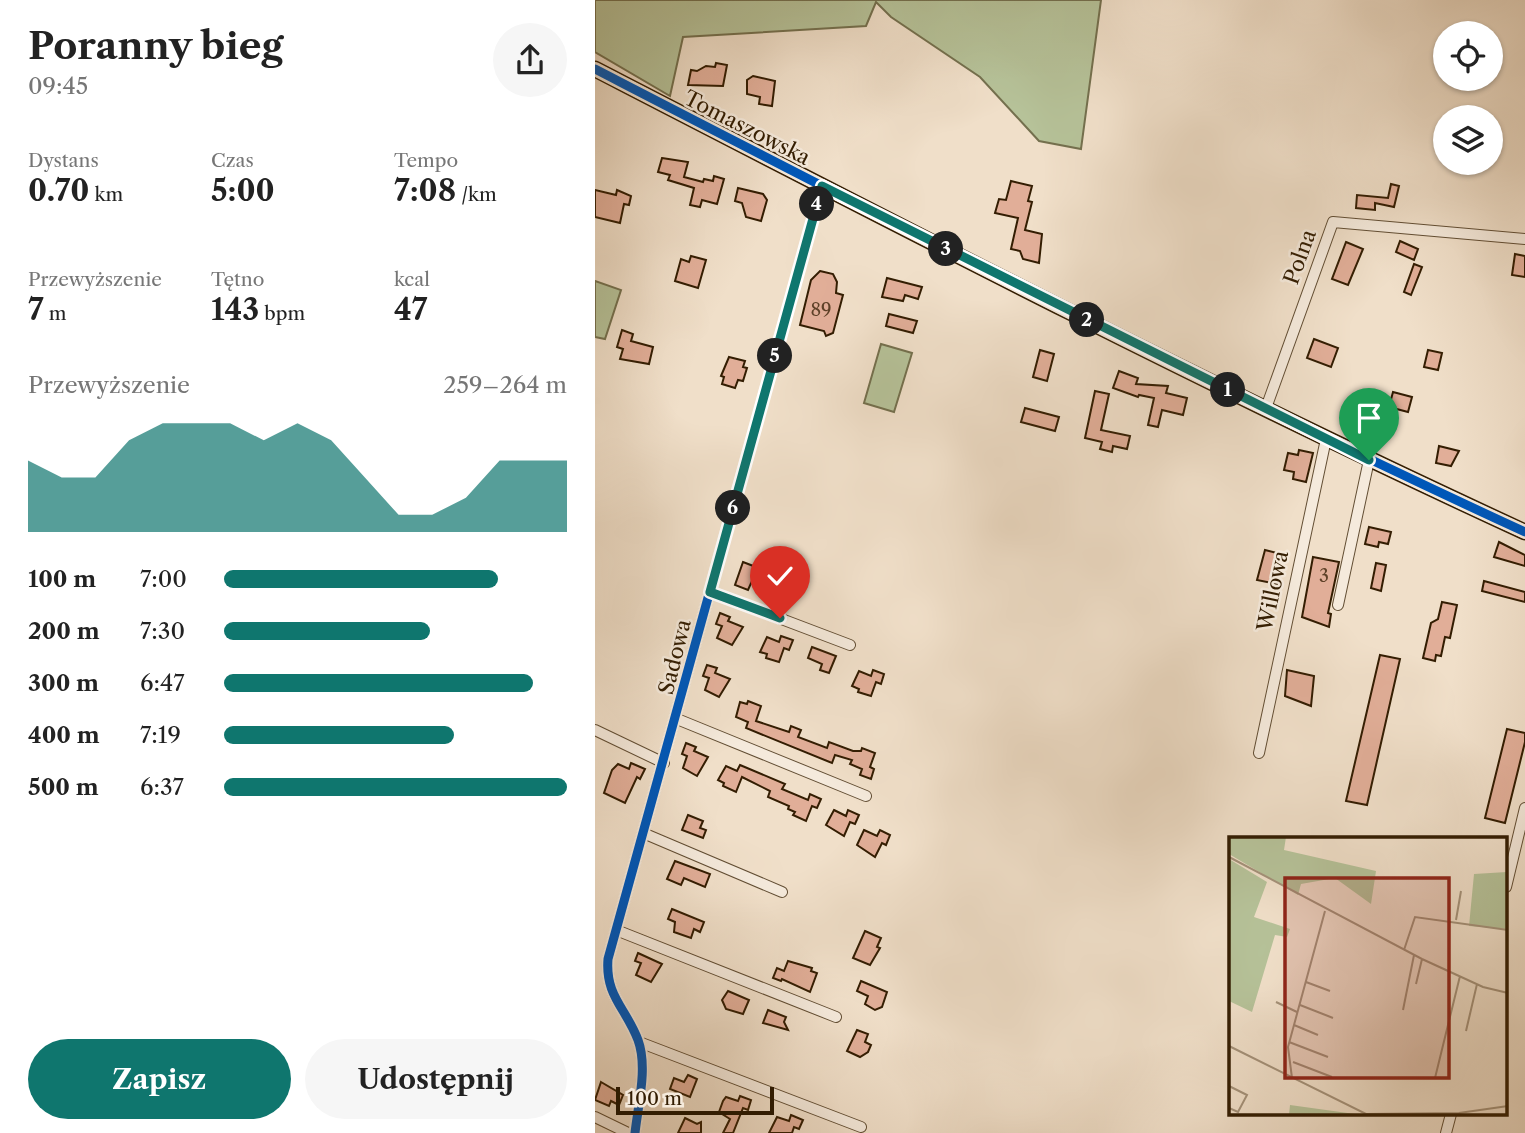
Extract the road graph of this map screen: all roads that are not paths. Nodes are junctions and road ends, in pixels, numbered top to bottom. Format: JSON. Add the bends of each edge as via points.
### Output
{"nodes":[{"id":1,"x":595,"y":69,"type":"edge"},
{"id":2,"x":822,"y":186,"type":"junction"},
{"id":3,"x":1525,"y":239,"type":"edge"},
{"id":4,"x":1266,"y":408,"type":"junction"},
{"id":5,"x":1326,"y":439,"type":"junction"},
{"id":6,"x":1369,"y":460,"type":"junction"},
{"id":7,"x":1525,"y":532,"type":"edge"},
{"id":8,"x":710,"y":592,"type":"junction"},
{"id":9,"x":1338,"y":605,"type":"dead end"},
{"id":10,"x":850,"y":645,"type":"dead end"},
{"id":11,"x":677,"y":719,"type":"junction"},
{"id":12,"x":595,"y":730,"type":"edge"},
{"id":13,"x":1259,"y":752,"type":"dead end"},
{"id":14,"x":664,"y":763,"type":"junction"},
{"id":15,"x":866,"y":796,"type":"dead end"},
{"id":16,"x":1525,"y":808,"type":"edge"},
{"id":17,"x":643,"y":833,"type":"junction"},
{"id":18,"x":1507,"y":883,"type":"edge"},
{"id":19,"x":782,"y":892,"type":"dead end"},
{"id":20,"x":616,"y":930,"type":"junction"},
{"id":21,"x":837,"y":1017,"type":"dead end"},
{"id":22,"x":639,"y":1042,"type":"junction"},
{"id":23,"x":1450,"y":1116,"type":"edge"},
{"id":24,"x":595,"y":1117,"type":"edge"},
{"id":25,"x":861,"y":1127,"type":"dead end"},
{"id":26,"x":628,"y":1133,"type":"edge"},
{"id":27,"x":635,"y":1133,"type":"edge"},
{"id":28,"x":1446,"y":1133,"type":"edge"}],
"edges":[{"from":1,"to":2,"type":"street","name":"Tomaszowska"},
{"from":2,"to":4,"type":"street","name":"Tomaszowska"},
{"from":2,"to":8,"type":"street","name":"Sadowa"},
{"from":3,"to":4,"type":"street","name":"Polna","via":[[1333,222]]},
{"from":4,"to":5,"type":"street","name":"Tomaszowska"},
{"from":5,"to":6,"type":"street","name":"Tomaszowska"},
{"from":5,"to":13,"type":"street","name":"Willowa"},
{"from":6,"to":7,"type":"street","name":"Tomaszowska"},
{"from":6,"to":9,"type":"street"},
{"from":8,"to":10,"type":"street"},
{"from":8,"to":11,"type":"street","name":"Sadowa"},
{"from":11,"to":14,"type":"street","name":"Sadowa"},
{"from":11,"to":15,"type":"street"},
{"from":12,"to":14,"type":"street"},
{"from":14,"to":17,"type":"street","name":"Sadowa"},
{"from":16,"to":18,"type":"street"},
{"from":17,"to":19,"type":"street"},
{"from":17,"to":20,"type":"street","name":"Sadowa"},
{"from":20,"to":21,"type":"street"},
{"from":20,"to":22,"type":"street","name":"Sadowa","via":[[607,978]]},
{"from":22,"to":25,"type":"street"},
{"from":22,"to":27,"type":"street","name":"Sadowa","via":[[642,1065]]},
{"from":23,"to":28,"type":"street"},
{"from":24,"to":26,"type":"street"}]}
